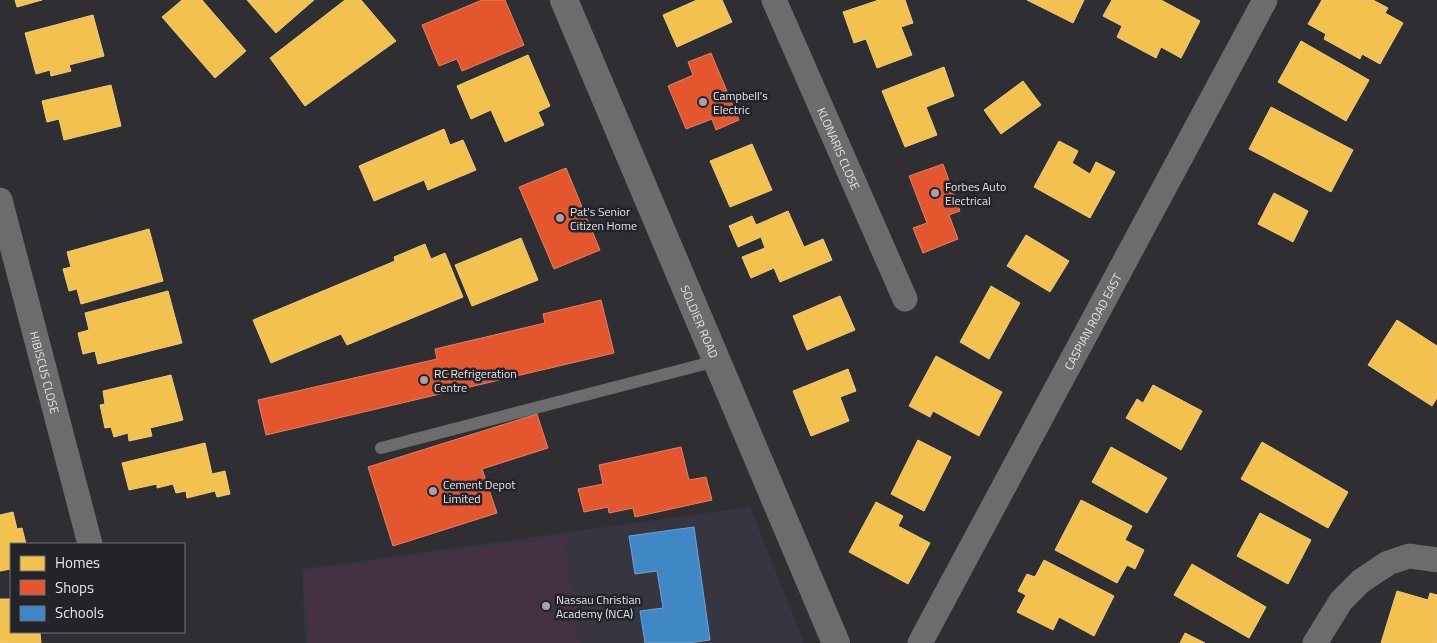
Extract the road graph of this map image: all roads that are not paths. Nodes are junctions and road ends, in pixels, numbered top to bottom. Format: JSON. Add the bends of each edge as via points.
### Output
{"nodes":[{"id":1,"x":564,"y":0,"type":"edge"},
{"id":2,"x":774,"y":0,"type":"edge"},
{"id":3,"x":1265,"y":0,"type":"edge"},
{"id":4,"x":0,"y":200,"type":"edge"},
{"id":5,"x":905,"y":299,"type":"dead end"},
{"id":6,"x":716,"y":361,"type":"junction"},
{"id":7,"x":381,"y":448,"type":"dead end"},
{"id":8,"x":90,"y":543,"type":"edge"},
{"id":9,"x":1437,"y":560,"type":"edge"},
{"id":10,"x":836,"y":643,"type":"edge"},
{"id":11,"x":920,"y":643,"type":"edge"},
{"id":12,"x":1315,"y":643,"type":"edge"}],
"edges":[{"from":1,"to":6,"type":"main road","name":"SOLDIER ROAD"},
{"from":2,"to":5,"type":"street","name":"KLONARIS CLOSE"},
{"from":3,"to":11,"type":"street","name":"CASPIAN ROAD EAST"},
{"from":4,"to":8,"type":"street","name":"HIBISCUS CLOSE"},
{"from":6,"to":7,"type":"lane"},
{"from":6,"to":10,"type":"main road","name":"SOLDIER ROAD"},
{"from":9,"to":12,"type":"street","via":[[1409,556],[1388,563],[1361,581],[1341,601]]}]}
